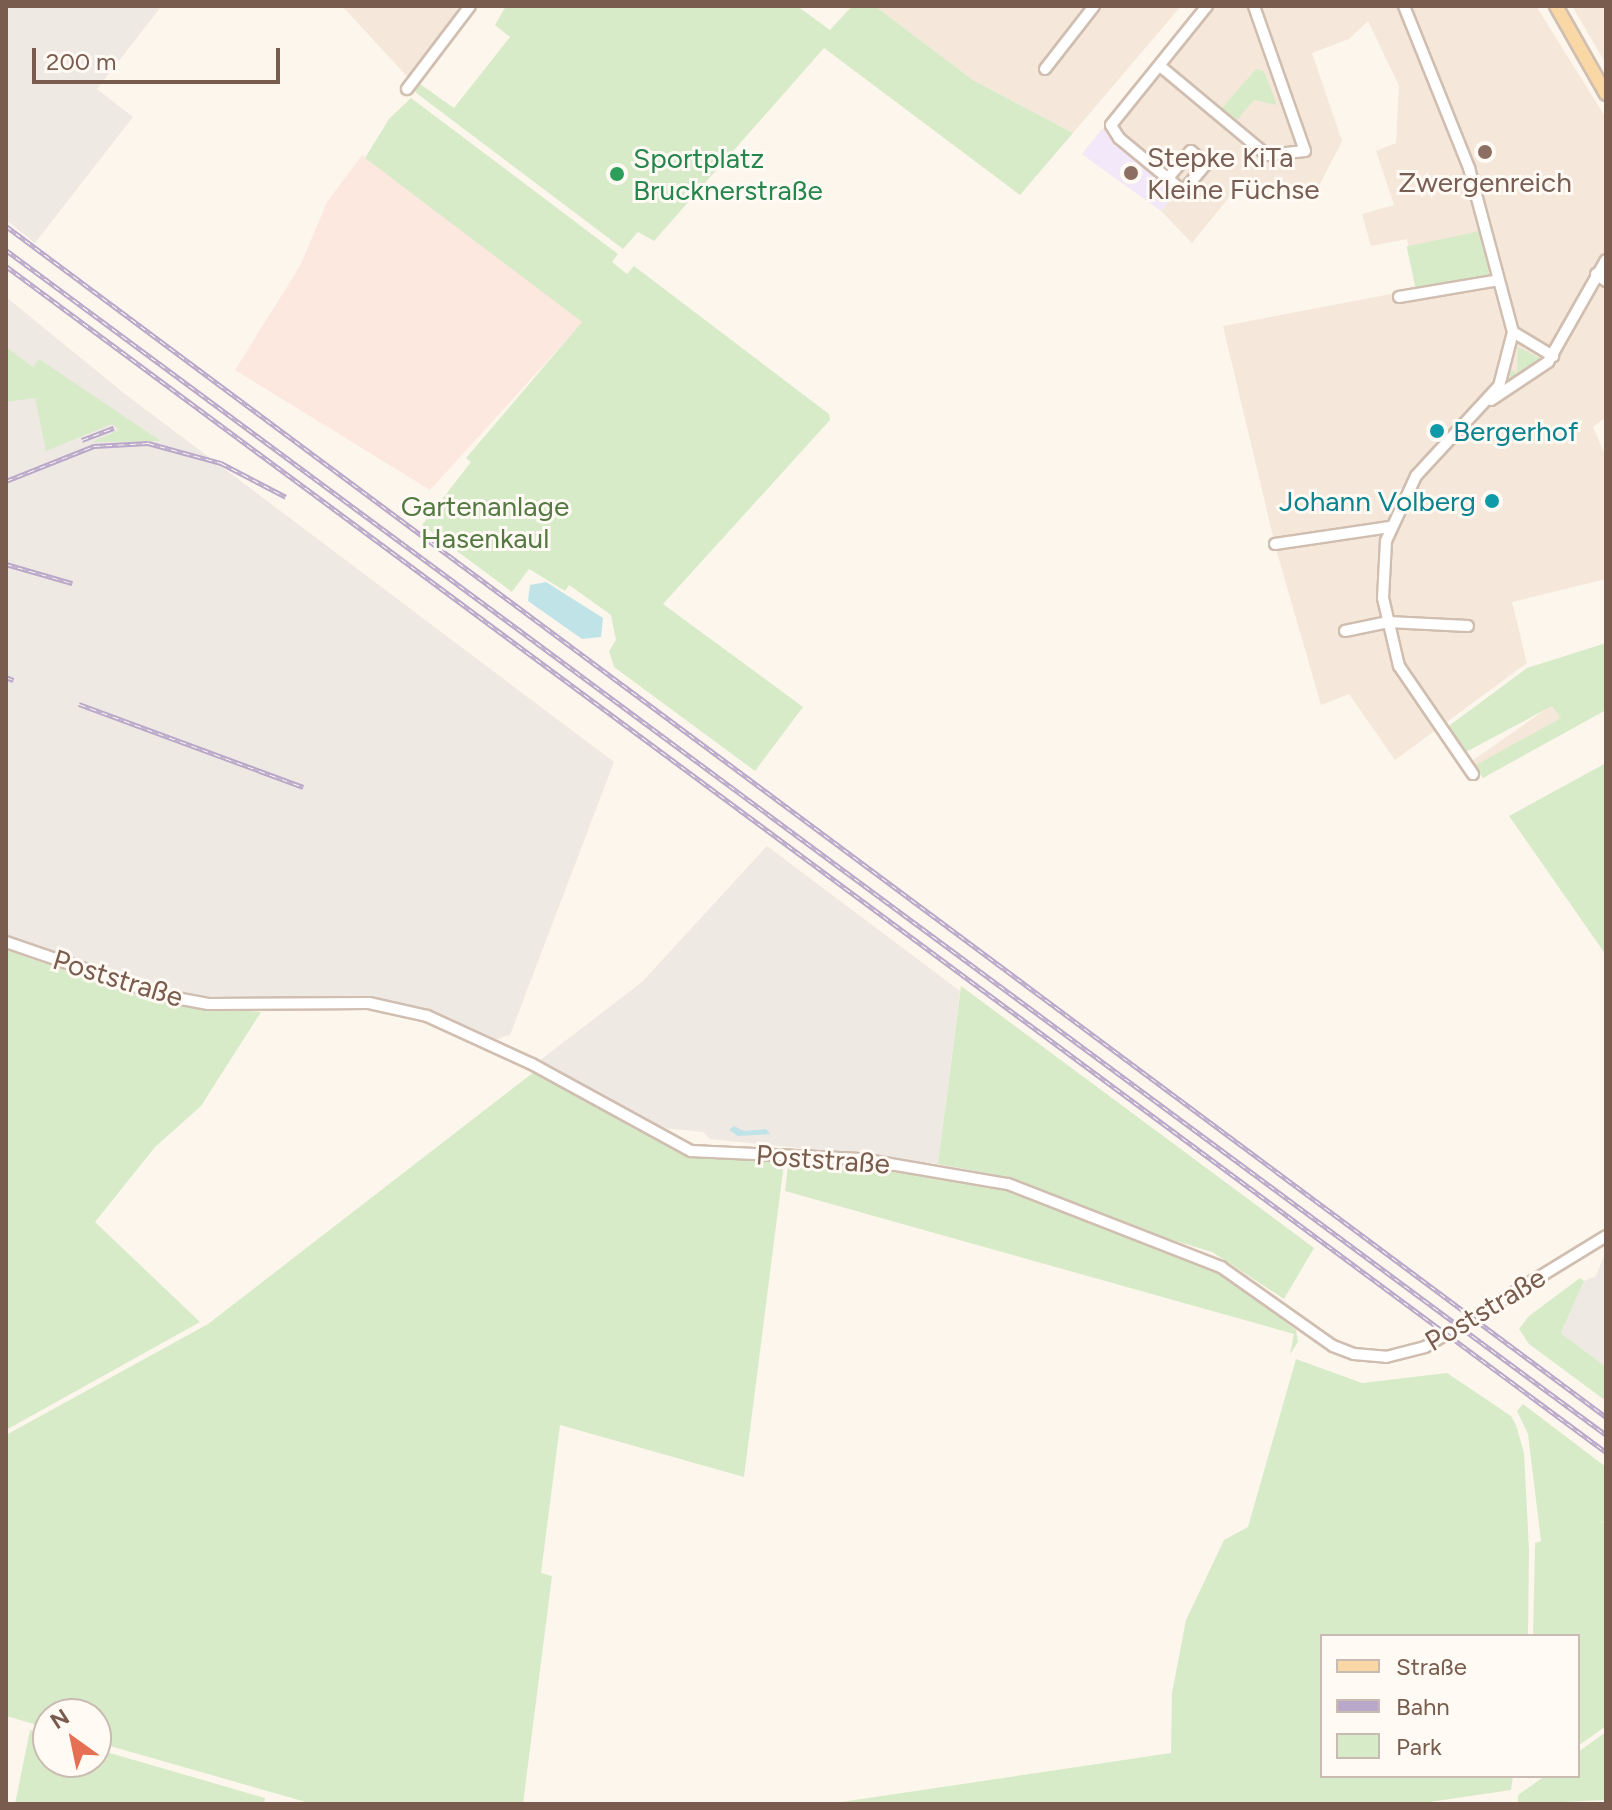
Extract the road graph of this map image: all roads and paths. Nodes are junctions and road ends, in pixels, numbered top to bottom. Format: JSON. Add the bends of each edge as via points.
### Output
{"nodes":[{"id":1,"x":470,"y":6,"type":"edge"},
{"id":2,"x":1094,"y":6,"type":"edge"},
{"id":3,"x":1207,"y":6,"type":"edge"},
{"id":4,"x":1254,"y":6,"type":"edge"},
{"id":5,"x":1404,"y":6,"type":"edge"},
{"id":6,"x":1556,"y":6,"type":"edge"},
{"id":7,"x":1160,"y":66,"type":"junction"},
{"id":8,"x":1045,"y":69,"type":"dead end"},
{"id":9,"x":407,"y":89,"type":"dead end"},
{"id":10,"x":1606,"y":94,"type":"edge"},
{"id":11,"x":1168,"y":178,"type":"dead end"},
{"id":12,"x":1606,"y":260,"type":"edge"},
{"id":13,"x":1596,"y":274,"type":"junction"},
{"id":14,"x":1499,"y":280,"type":"junction"},
{"id":15,"x":1606,"y":281,"type":"edge"},
{"id":16,"x":1399,"y":297,"type":"dead end"},
{"id":17,"x":1513,"y":332,"type":"junction"},
{"id":18,"x":1553,"y":356,"type":"junction"},
{"id":19,"x":1486,"y":403,"type":"junction"},
{"id":20,"x":1390,"y":527,"type":"junction"},
{"id":21,"x":1275,"y":544,"type":"dead end"},
{"id":22,"x":1388,"y":622,"type":"junction"},
{"id":23,"x":1468,"y":626,"type":"dead end"},
{"id":24,"x":1345,"y":631,"type":"dead end"},
{"id":25,"x":1473,"y":774,"type":"dead end"},
{"id":26,"x":6,"y":942,"type":"edge"},
{"id":27,"x":1606,"y":1236,"type":"edge"}],
"edges":[{"from":1,"to":9,"type":"street"},
{"from":2,"to":8,"type":"street"},
{"from":3,"to":7,"type":"street"},
{"from":4,"to":7,"type":"street","via":[[1305,151],[1267,155]]},
{"from":5,"to":14,"type":"street","via":[[1469,168]]},
{"from":6,"to":10,"type":"main road"},
{"from":7,"to":11,"type":"street","via":[[1114,120],[1113,131]]},
{"from":12,"to":13,"type":"street"},
{"from":13,"to":15,"type":"street"},
{"from":13,"to":18,"type":"street"},
{"from":14,"to":16,"type":"street"},
{"from":14,"to":17,"type":"street"},
{"from":17,"to":18,"type":"street"},
{"from":17,"to":19,"type":"street","via":[[1506,371]]},
{"from":18,"to":19,"type":"street","via":[[1534,375]]},
{"from":19,"to":20,"type":"street","via":[[1419,471]]},
{"from":20,"to":21,"type":"street"},
{"from":20,"to":22,"type":"street","via":[[1383,598]]},
{"from":22,"to":23,"type":"street"},
{"from":22,"to":24,"type":"street"},
{"from":22,"to":25,"type":"street","via":[[1402,674]]},
{"from":26,"to":27,"type":"street","name":"Poststraße","via":[[160,995],[208,1004],[369,1003],[427,1016],[532,1064],[691,1151],[861,1159],[1008,1184],[1221,1267],[1333,1346],[1354,1354],[1400,1356],[1425,1347]]}]}
